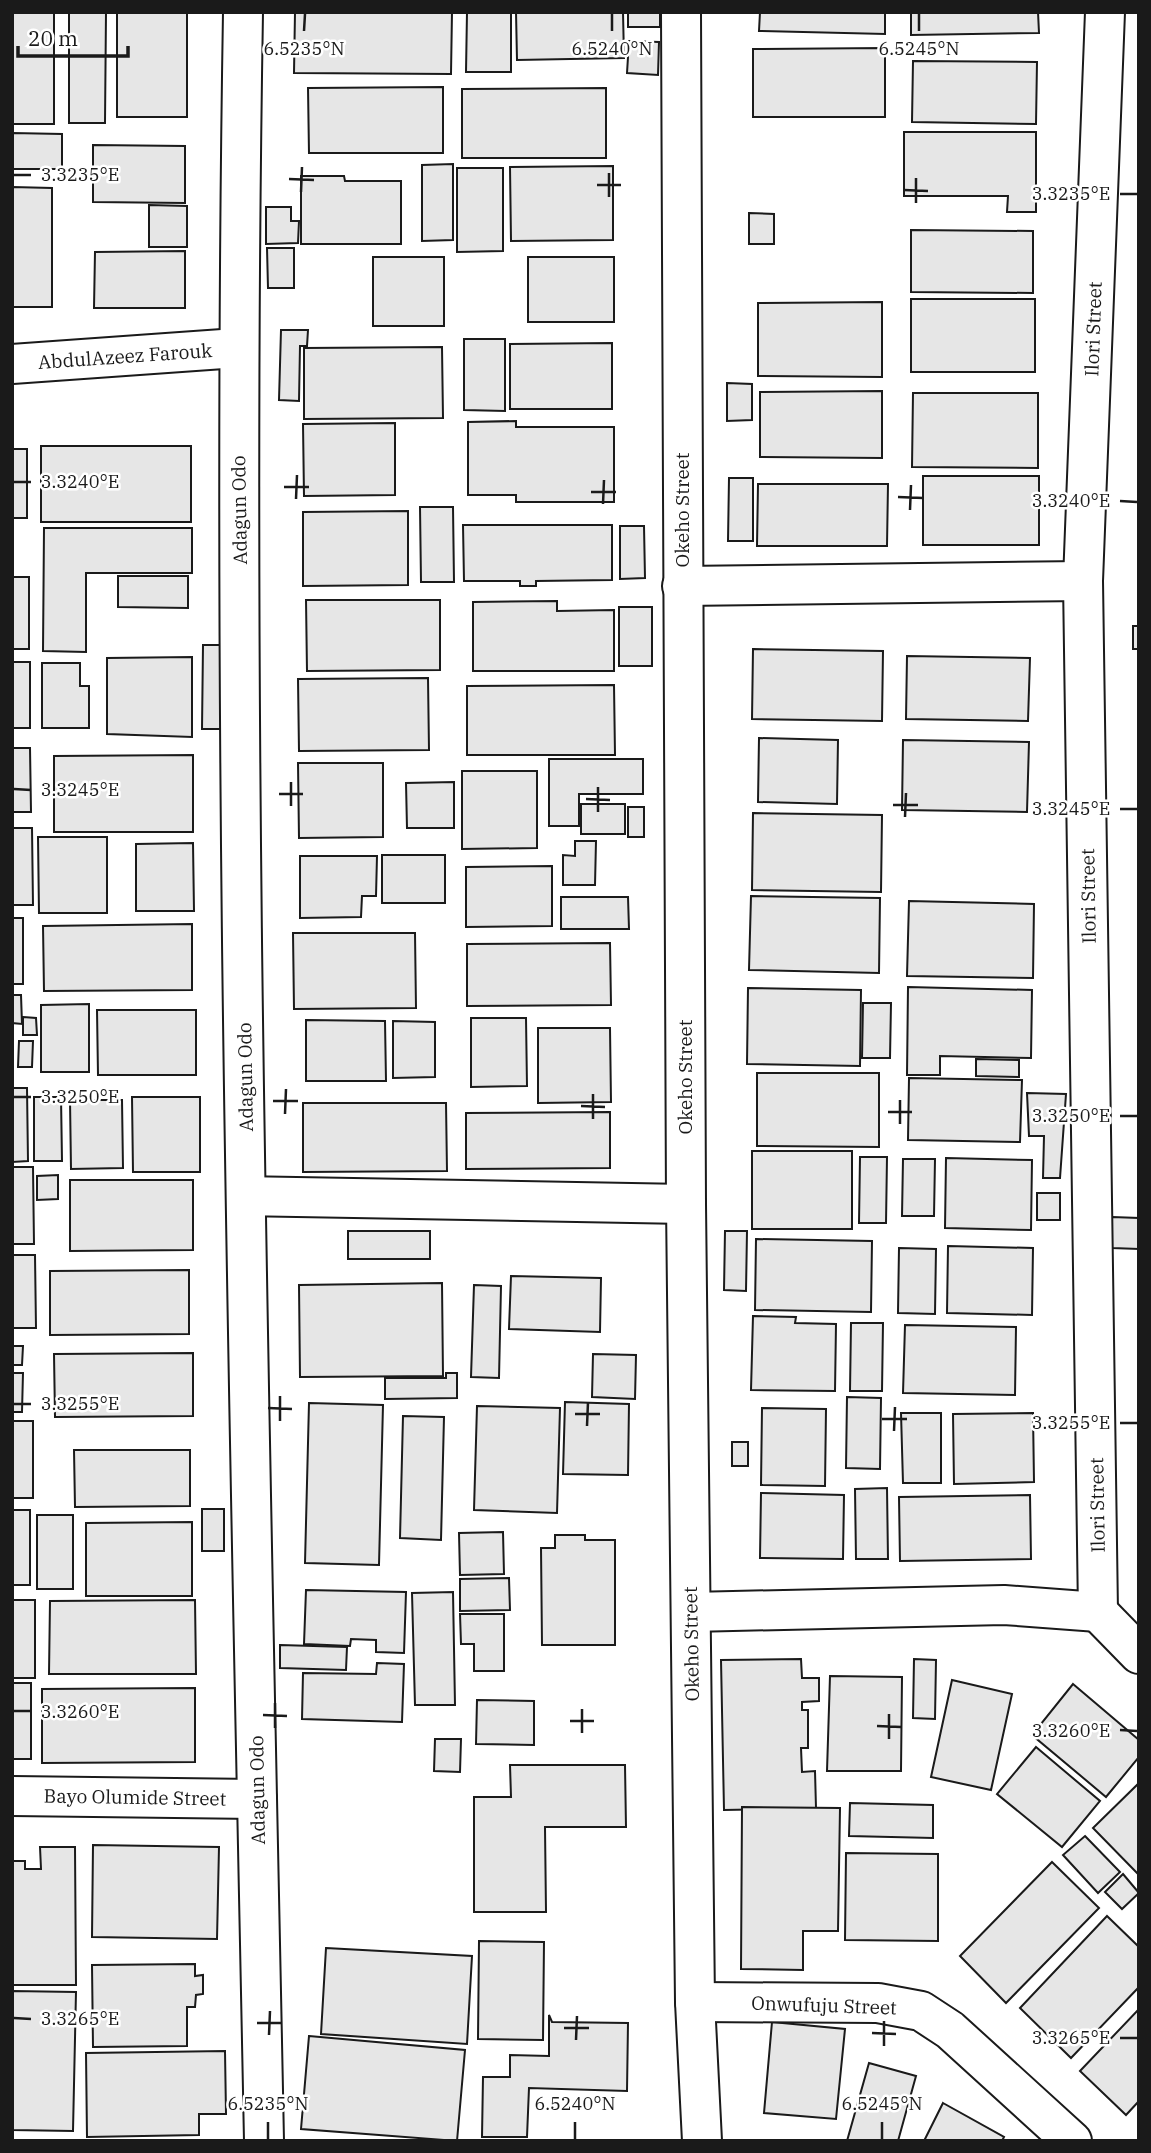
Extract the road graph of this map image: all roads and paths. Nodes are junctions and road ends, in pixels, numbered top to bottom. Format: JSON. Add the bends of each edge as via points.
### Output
{"nodes":[{"id":1,"x":243,"y":12,"type":"edge"},
{"id":2,"x":681,"y":12,"type":"edge"},
{"id":3,"x":1104,"y":12,"type":"edge"},
{"id":4,"x":237,"y":348,"type":"junction"},
{"id":5,"x":12,"y":364,"type":"edge"},
{"id":6,"x":1083,"y":581,"type":"junction"},
{"id":7,"x":682,"y":586,"type":"junction"},
{"id":8,"x":246,"y":1196,"type":"junction"},
{"id":9,"x":686,"y":1204,"type":"junction"},
{"id":10,"x":691,"y":1612,"type":"junction"},
{"id":11,"x":1098,"y":1612,"type":"junction"},
{"id":12,"x":1139,"y":1654,"type":"edge"},
{"id":13,"x":12,"y":1796,"type":"edge"},
{"id":14,"x":257,"y":1799,"type":"junction"},
{"id":15,"x":695,"y":2002,"type":"junction"},
{"id":16,"x":264,"y":2141,"type":"edge"},
{"id":17,"x":702,"y":2141,"type":"edge"},
{"id":18,"x":1072,"y":2141,"type":"edge"}],
"edges":[{"from":1,"to":4,"type":"street","name":"Adagun Odo"},
{"from":2,"to":7,"type":"street","name":"Okeho Street"},
{"from":3,"to":6,"type":"street","name":"Ilori Street"},
{"from":4,"to":5,"type":"street","name":"AbdulAzeez Farouk"},
{"from":4,"to":8,"type":"street","name":"Adagun Odo"},
{"from":6,"to":7,"type":"street"},
{"from":6,"to":11,"type":"street","name":"Ilori Street"},
{"from":7,"to":9,"type":"street","name":"Okeho Street"},
{"from":8,"to":9,"type":"street"},
{"from":8,"to":14,"type":"street","name":"Adagun Odo"},
{"from":9,"to":10,"type":"street","name":"Okeho Street"},
{"from":10,"to":11,"type":"street","via":[[1004,1605]]},
{"from":10,"to":15,"type":"street","name":"Okeho Street"},
{"from":11,"to":12,"type":"street"},
{"from":13,"to":14,"type":"street","name":"Bayo Olumide Street"},
{"from":14,"to":16,"type":"street","name":"Adagun Odo"},
{"from":15,"to":17,"type":"street","name":"Okeho Street"},
{"from":15,"to":18,"type":"street","name":"Onwufuju Street","via":[[878,2003],[921,2011],[950,2030]]}]}
